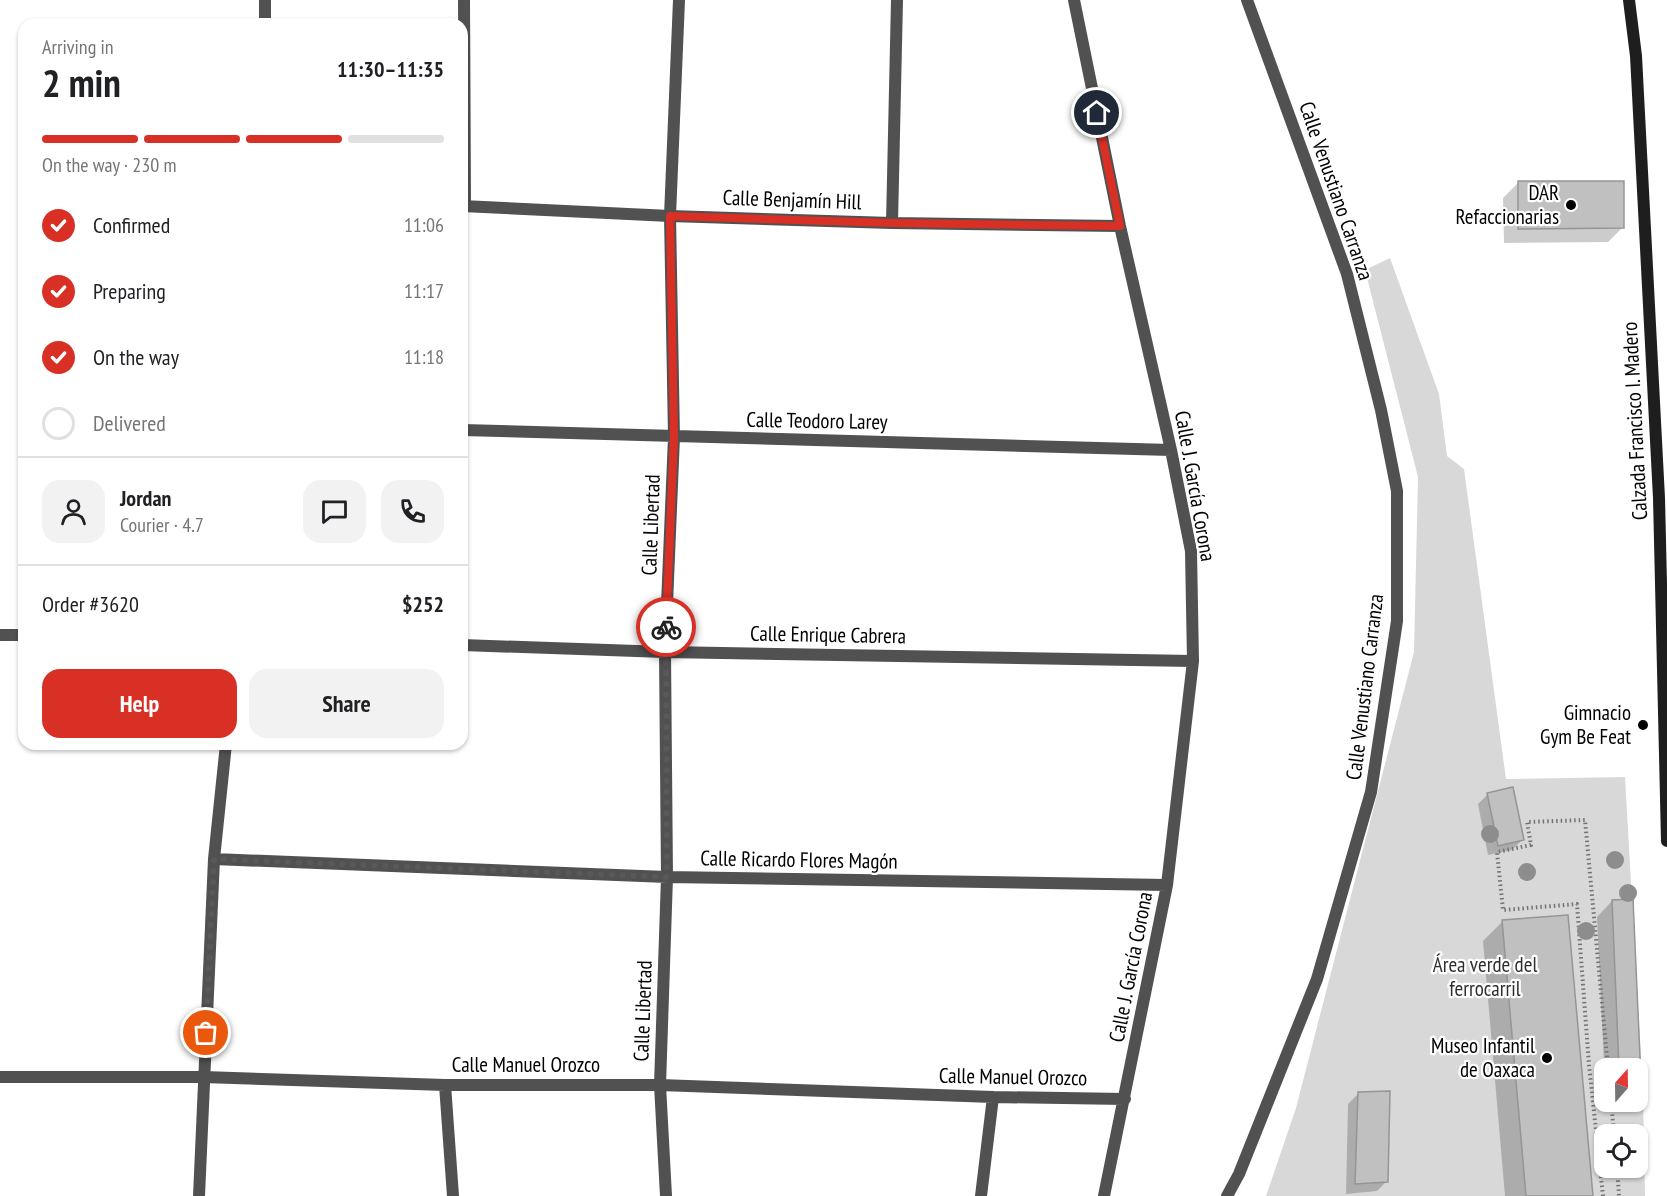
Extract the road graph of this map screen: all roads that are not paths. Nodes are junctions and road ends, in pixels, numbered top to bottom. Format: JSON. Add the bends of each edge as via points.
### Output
{"nodes":[{"id":1,"x":265,"y":0,"type":"edge"},
{"id":2,"x":464,"y":0,"type":"edge"},
{"id":3,"x":679,"y":0,"type":"edge"},
{"id":4,"x":897,"y":0,"type":"edge"},
{"id":5,"x":1074,"y":0,"type":"edge"},
{"id":6,"x":1247,"y":0,"type":"edge"},
{"id":7,"x":1629,"y":0,"type":"edge"},
{"id":8,"x":265,"y":18,"type":"edge"},
{"id":9,"x":464,"y":18,"type":"edge"},
{"id":10,"x":468,"y":206,"type":"edge"},
{"id":11,"x":670,"y":216,"type":"junction"},
{"id":12,"x":892,"y":223,"type":"junction"},
{"id":13,"x":1120,"y":226,"type":"junction"},
{"id":14,"x":468,"y":430,"type":"edge"},
{"id":15,"x":674,"y":437,"type":"junction"},
{"id":16,"x":1171,"y":450,"type":"junction"},
{"id":17,"x":1663,"y":498,"type":"edge"},
{"id":18,"x":0,"y":635,"type":"edge"},
{"id":19,"x":18,"y":635,"type":"edge"},
{"id":20,"x":468,"y":645,"type":"edge"},
{"id":21,"x":665,"y":652,"type":"junction"},
{"id":22,"x":1193,"y":661,"type":"junction"},
{"id":23,"x":225,"y":750,"type":"edge"},
{"id":24,"x":1665,"y":768,"type":"edge"},
{"id":25,"x":1667,"y":841,"type":"edge"},
{"id":26,"x":214,"y":859,"type":"junction"},
{"id":27,"x":667,"y":877,"type":"junction"},
{"id":28,"x":1167,"y":885,"type":"junction"},
{"id":29,"x":0,"y":1077,"type":"edge"},
{"id":30,"x":203,"y":1077,"type":"junction"},
{"id":31,"x":445,"y":1084,"type":"junction"},
{"id":32,"x":660,"y":1085,"type":"junction"},
{"id":33,"x":993,"y":1097,"type":"junction"},
{"id":34,"x":1125,"y":1099,"type":"junction"},
{"id":35,"x":199,"y":1196,"type":"edge"},
{"id":36,"x":453,"y":1196,"type":"edge"},
{"id":37,"x":666,"y":1196,"type":"edge"},
{"id":38,"x":981,"y":1196,"type":"edge"},
{"id":39,"x":1104,"y":1196,"type":"edge"},
{"id":40,"x":1227,"y":1196,"type":"edge"}],
"edges":[{"from":1,"to":8,"type":"street"},
{"from":2,"to":9,"type":"street"},
{"from":3,"to":11,"type":"street","name":"Calle Libertad"},
{"from":4,"to":12,"type":"street"},
{"from":5,"to":13,"type":"street","name":"Calle J. García Corona"},
{"from":6,"to":40,"type":"street","name":"Calle Venustiano Carranza","via":[[1347,274],[1381,410],[1397,491],[1397,621],[1371,792],[1320,969]]},
{"from":7,"to":17,"type":"main road","name":"Calzada Francisco I. Madero","via":[[1636,56]]},
{"from":10,"to":11,"type":"street","name":"Calle Benjamín Hill"},
{"from":11,"to":12,"type":"street","name":"Calle Benjamín Hill"},
{"from":11,"to":15,"type":"street","name":"Calle Libertad"},
{"from":12,"to":13,"type":"street","name":"Calle Benjamín Hill"},
{"from":13,"to":16,"type":"street","name":"Calle J. García Corona"},
{"from":14,"to":15,"type":"street","name":"Calle Teodoro Larey"},
{"from":15,"to":16,"type":"street","name":"Calle Teodoro Larey"},
{"from":15,"to":21,"type":"street","name":"Calle Libertad"},
{"from":16,"to":22,"type":"street","name":"Calle J. García Corona","via":[[1191,551]]},
{"from":17,"to":24,"type":"main road","name":"Calzada Francisco I. Madero"},
{"from":18,"to":19,"type":"street"},
{"from":20,"to":21,"type":"street","name":"Calle Enrique Cabrera"},
{"from":21,"to":22,"type":"street","name":"Calle Enrique Cabrera"},
{"from":21,"to":27,"type":"street","name":"Calle Libertad"},
{"from":22,"to":28,"type":"street","name":"Calle J. García Corona"},
{"from":23,"to":26,"type":"street"},
{"from":24,"to":25,"type":"main road","name":"Calzada Francisco I. Madero"},
{"from":26,"to":27,"type":"street","name":"Calle Ricardo Flores Magón"},
{"from":26,"to":30,"type":"street"},
{"from":27,"to":28,"type":"street","name":"Calle Ricardo Flores Magón"},
{"from":27,"to":32,"type":"street","name":"Calle Libertad"},
{"from":28,"to":34,"type":"street","name":"Calle J. García Corona"},
{"from":29,"to":30,"type":"street","name":"Calle Manuel Orozco"},
{"from":30,"to":31,"type":"street","name":"Calle Manuel Orozco"},
{"from":30,"to":35,"type":"street"},
{"from":31,"to":32,"type":"street","name":"Calle Manuel Orozco"},
{"from":31,"to":36,"type":"street"},
{"from":32,"to":33,"type":"street","name":"Calle Manuel Orozco"},
{"from":32,"to":37,"type":"street","name":"Calle Libertad"},
{"from":33,"to":34,"type":"street","name":"Calle Manuel Orozco"},
{"from":33,"to":38,"type":"street"},
{"from":34,"to":39,"type":"street","name":"Calle J. García Corona"}]}
